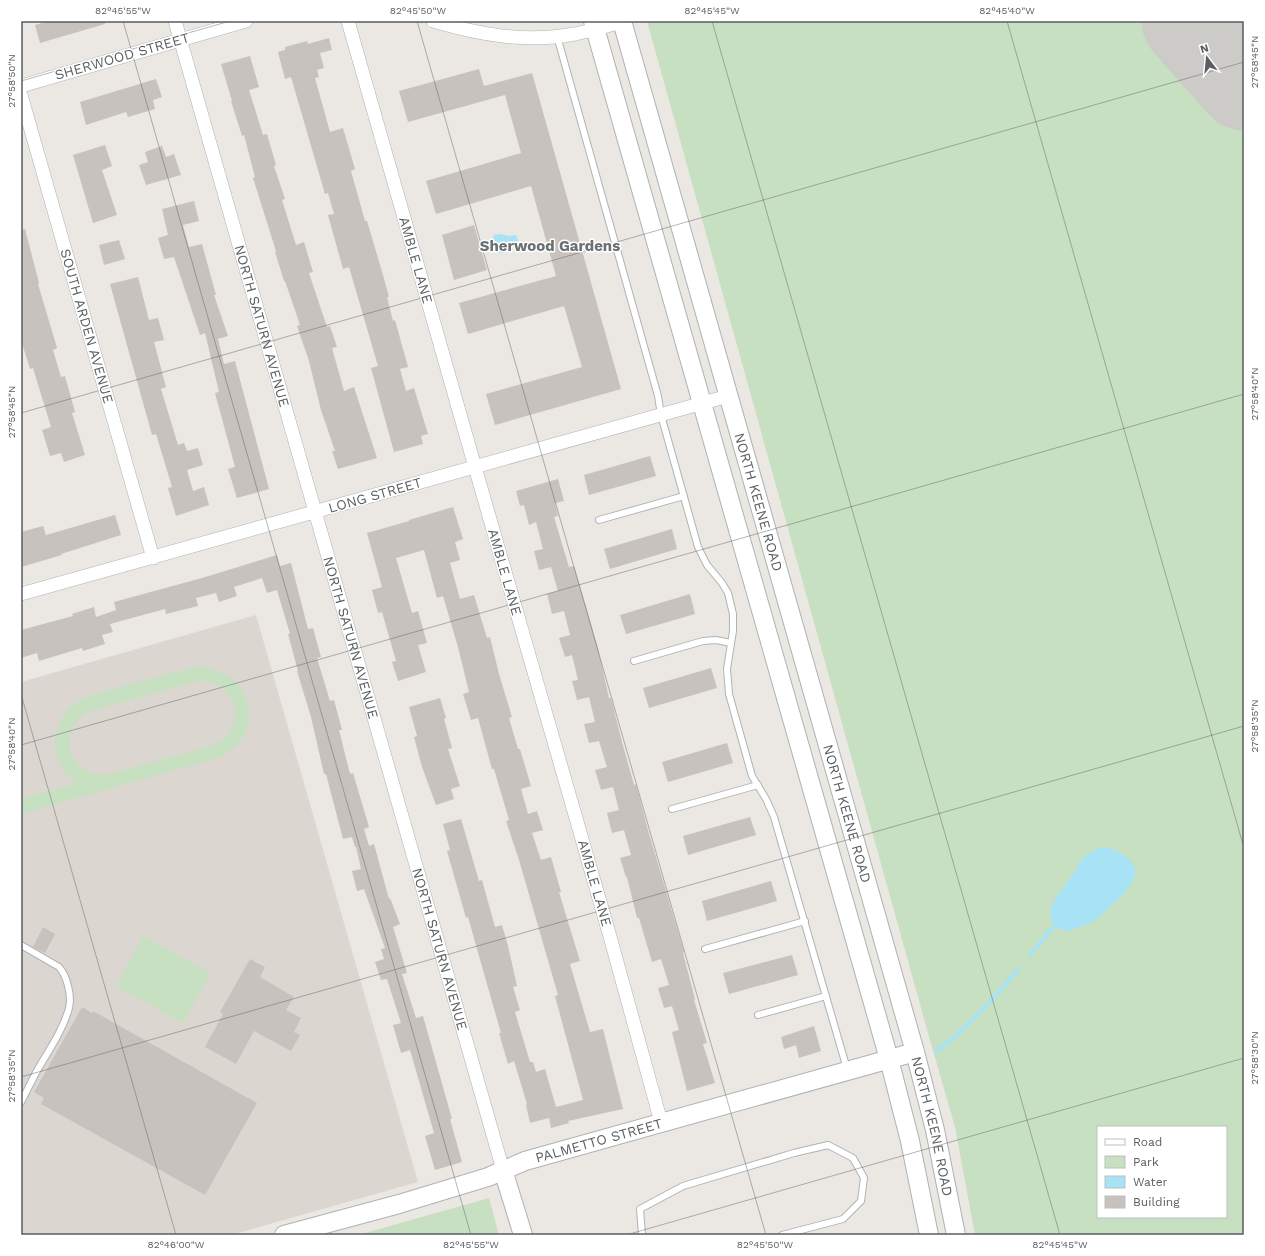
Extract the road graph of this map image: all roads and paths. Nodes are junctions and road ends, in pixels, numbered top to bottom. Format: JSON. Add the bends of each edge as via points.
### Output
{"nodes":[{"id":1,"x":175,"y":21,"type":"edge"},
{"id":2,"x":246,"y":21,"type":"edge"},
{"id":3,"x":348,"y":21,"type":"edge"},
{"id":4,"x":433,"y":21,"type":"edge"},
{"id":5,"x":622,"y":22,"type":"edge"},
{"id":6,"x":594,"y":25,"type":"edge"},
{"id":7,"x":557,"y":36,"type":"junction"},
{"id":8,"x":180,"y":40,"type":"junction"},
{"id":9,"x":21,"y":86,"type":"edge"},
{"id":10,"x":21,"y":95,"type":"edge"},
{"id":11,"x":728,"y":396,"type":"junction"},
{"id":12,"x":702,"y":403,"type":"junction"},
{"id":13,"x":660,"y":415,"type":"junction"},
{"id":14,"x":475,"y":467,"type":"junction"},
{"id":15,"x":684,"y":496,"type":"junction"},
{"id":16,"x":316,"y":512,"type":"junction"},
{"id":17,"x":599,"y":520,"type":"dead end"},
{"id":18,"x":154,"y":558,"type":"junction"},
{"id":19,"x":21,"y":594,"type":"edge"},
{"id":20,"x":731,"y":643,"type":"junction"},
{"id":21,"x":634,"y":661,"type":"dead end"},
{"id":22,"x":758,"y":785,"type":"junction"},
{"id":23,"x":672,"y":809,"type":"dead end"},
{"id":24,"x":805,"y":921,"type":"junction"},
{"id":25,"x":21,"y":945,"type":"edge"},
{"id":26,"x":705,"y":949,"type":"dead end"},
{"id":27,"x":826,"y":996,"type":"junction"},
{"id":28,"x":758,"y":1015,"type":"dead end"},
{"id":29,"x":915,"y":1052,"type":"junction"},
{"id":30,"x":889,"y":1059,"type":"junction"},
{"id":31,"x":847,"y":1070,"type":"junction"},
{"id":32,"x":21,"y":1102,"type":"edge"},
{"id":33,"x":661,"y":1122,"type":"junction"},
{"id":34,"x":504,"y":1170,"type":"junction"},
{"id":35,"x":791,"y":1234,"type":"edge"},
{"id":36,"x":284,"y":1235,"type":"edge"},
{"id":37,"x":523,"y":1235,"type":"edge"},
{"id":38,"x":642,"y":1235,"type":"edge"},
{"id":39,"x":782,"y":1235,"type":"edge"},
{"id":40,"x":929,"y":1235,"type":"edge"},
{"id":41,"x":956,"y":1235,"type":"edge"}],
"edges":[{"from":1,"to":8,"type":"street","name":"NORTH SATURN AVENUE"},
{"from":2,"to":8,"type":"street","name":"SHERWOOD STREET"},
{"from":3,"to":14,"type":"street","name":"AMBLE LANE"},
{"from":4,"to":7,"type":"street","via":[[485,35],[520,38]]},
{"from":5,"to":6,"type":"street"},
{"from":5,"to":11,"type":"main road","name":"NORTH KEENE ROAD"},
{"from":6,"to":7,"type":"street","via":[[576,34]]},
{"from":6,"to":12,"type":"main road","name":"NORTH KEENE ROAD"},
{"from":7,"to":13,"type":"lane","via":[[658,396]]},
{"from":8,"to":9,"type":"street","name":"SHERWOOD STREET"},
{"from":8,"to":16,"type":"street","name":"NORTH SATURN AVENUE"},
{"from":10,"to":18,"type":"street","name":"SOUTH ARDEN AVENUE"},
{"from":11,"to":12,"type":"street","name":"LONG STREET"},
{"from":11,"to":29,"type":"main road","name":"NORTH KEENE ROAD"},
{"from":12,"to":13,"type":"street","name":"LONG STREET"},
{"from":12,"to":30,"type":"main road","name":"NORTH KEENE ROAD"},
{"from":13,"to":14,"type":"street","name":"LONG STREET"},
{"from":13,"to":15,"type":"lane"},
{"from":14,"to":16,"type":"street","name":"LONG STREET"},
{"from":14,"to":33,"type":"street","name":"AMBLE LANE"},
{"from":15,"to":17,"type":"lane"},
{"from":15,"to":20,"type":"lane","via":[[698,547],[707,566],[728,593],[733,614],[734,631]]},
{"from":16,"to":18,"type":"street","name":"LONG STREET"},
{"from":16,"to":34,"type":"street","name":"NORTH SATURN AVENUE"},
{"from":18,"to":19,"type":"street","name":"LONG STREET"},
{"from":20,"to":21,"type":"lane","via":[[703,641]]},
{"from":20,"to":22,"type":"lane","via":[[727,669],[729,694],[752,776]]},
{"from":22,"to":23,"type":"lane"},
{"from":22,"to":24,"type":"lane","via":[[774,817]]},
{"from":24,"to":26,"type":"lane"},
{"from":24,"to":27,"type":"lane"},
{"from":25,"to":32,"type":"lane","via":[[60,967],[70,1000],[69,1009],[55,1040]]},
{"from":27,"to":28,"type":"lane"},
{"from":27,"to":31,"type":"lane"},
{"from":29,"to":30,"type":"main road","name":"PALMETTO STREET"},
{"from":29,"to":41,"type":"main road","name":"NORTH KEENE ROAD","via":[[935,1130]]},
{"from":30,"to":31,"type":"main road","name":"PALMETTO STREET"},
{"from":30,"to":40,"type":"main road","name":"NORTH KEENE ROAD","via":[[910,1141]]},
{"from":31,"to":33,"type":"main road","name":"PALMETTO STREET"},
{"from":33,"to":34,"type":"main road","name":"PALMETTO STREET","via":[[525,1160]]},
{"from":34,"to":36,"type":"main road","name":"PALMETTO STREET","via":[[429,1195]]},
{"from":34,"to":37,"type":"main road","name":"NORTH SATURN AVENUE"},
{"from":35,"to":38,"type":"lane","via":[[843,1219],[861,1202],[864,1178],[853,1158],[828,1145],[794,1152],[683,1186],[640,1208]]},
{"from":35,"to":39,"type":"lane"}]}
